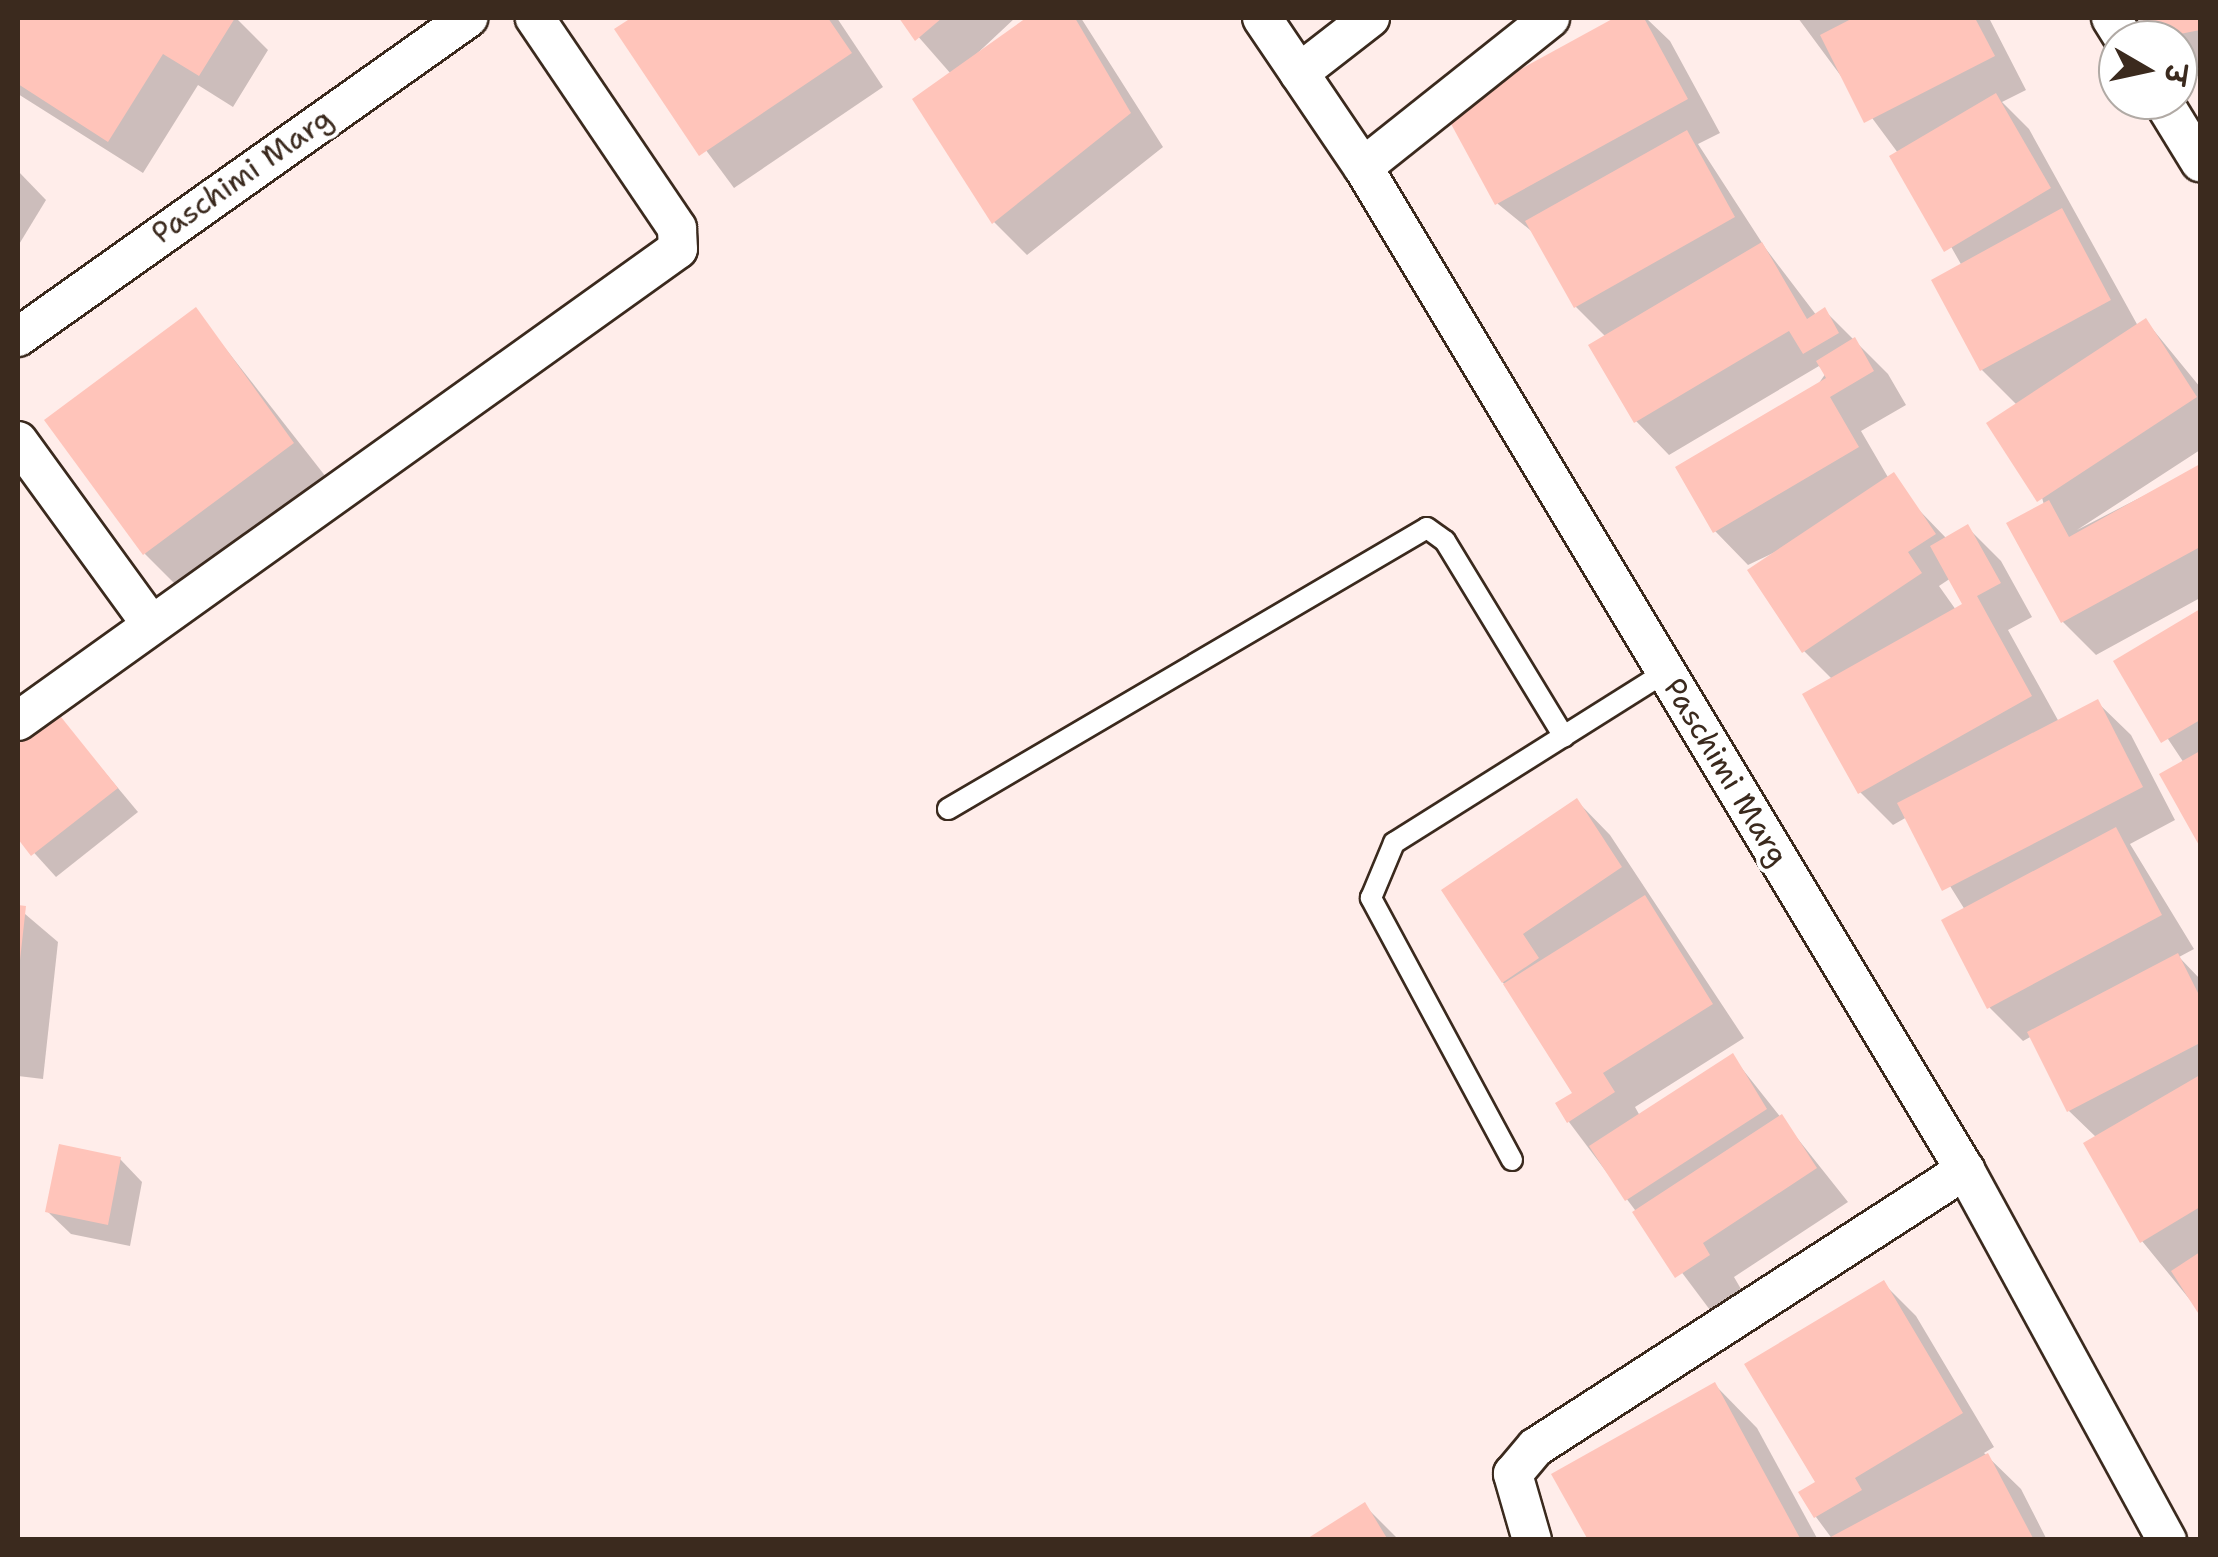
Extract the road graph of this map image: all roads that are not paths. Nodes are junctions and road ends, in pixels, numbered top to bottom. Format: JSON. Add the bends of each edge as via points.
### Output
{"nodes":[{"id":1,"x":468,"y":18,"type":"edge"},
{"id":2,"x":535,"y":18,"type":"edge"},
{"id":3,"x":1262,"y":18,"type":"edge"},
{"id":4,"x":1370,"y":18,"type":"edge"},
{"id":5,"x":1550,"y":18,"type":"edge"},
{"id":6,"x":1299,"y":73,"type":"junction"},
{"id":7,"x":2183,"y":120,"type":"edge"},
{"id":8,"x":2200,"y":162,"type":"edge"},
{"id":9,"x":1363,"y":167,"type":"junction"},
{"id":10,"x":18,"y":337,"type":"edge"},
{"id":11,"x":18,"y":441,"type":"edge"},
{"id":12,"x":151,"y":624,"type":"junction"},
{"id":13,"x":1666,"y":672,"type":"junction"},
{"id":14,"x":18,"y":722,"type":"edge"},
{"id":15,"x":1564,"y":737,"type":"junction"},
{"id":16,"x":948,"y":808,"type":"dead end"},
{"id":17,"x":1512,"y":1160,"type":"dead end"},
{"id":18,"x":1964,"y":1170,"type":"junction"},
{"id":19,"x":1532,"y":1540,"type":"edge"},
{"id":20,"x":2167,"y":1540,"type":"edge"}],
"edges":[{"from":1,"to":10,"type":"street","name":"Paschimi Marg"},
{"from":2,"to":12,"type":"street","via":[[677,228],[678,249]]},
{"from":3,"to":6,"type":"street","name":"Paschimi Marg"},
{"from":4,"to":6,"type":"street"},
{"from":5,"to":9,"type":"street"},
{"from":6,"to":9,"type":"street","name":"Paschimi Marg"},
{"from":7,"to":8,"type":"street"},
{"from":9,"to":13,"type":"street","name":"Paschimi Marg"},
{"from":11,"to":12,"type":"street"},
{"from":12,"to":14,"type":"street"},
{"from":13,"to":15,"type":"lane"},
{"from":13,"to":18,"type":"street","name":"Paschimi Marg"},
{"from":15,"to":16,"type":"lane","via":[[1445,541],[1427,528]]},
{"from":15,"to":17,"type":"lane","via":[[1394,843],[1370,898]]},
{"from":18,"to":19,"type":"street","via":[[1536,1447],[1512,1484]]},
{"from":18,"to":20,"type":"street","name":"Paschimi Marg"}]}
